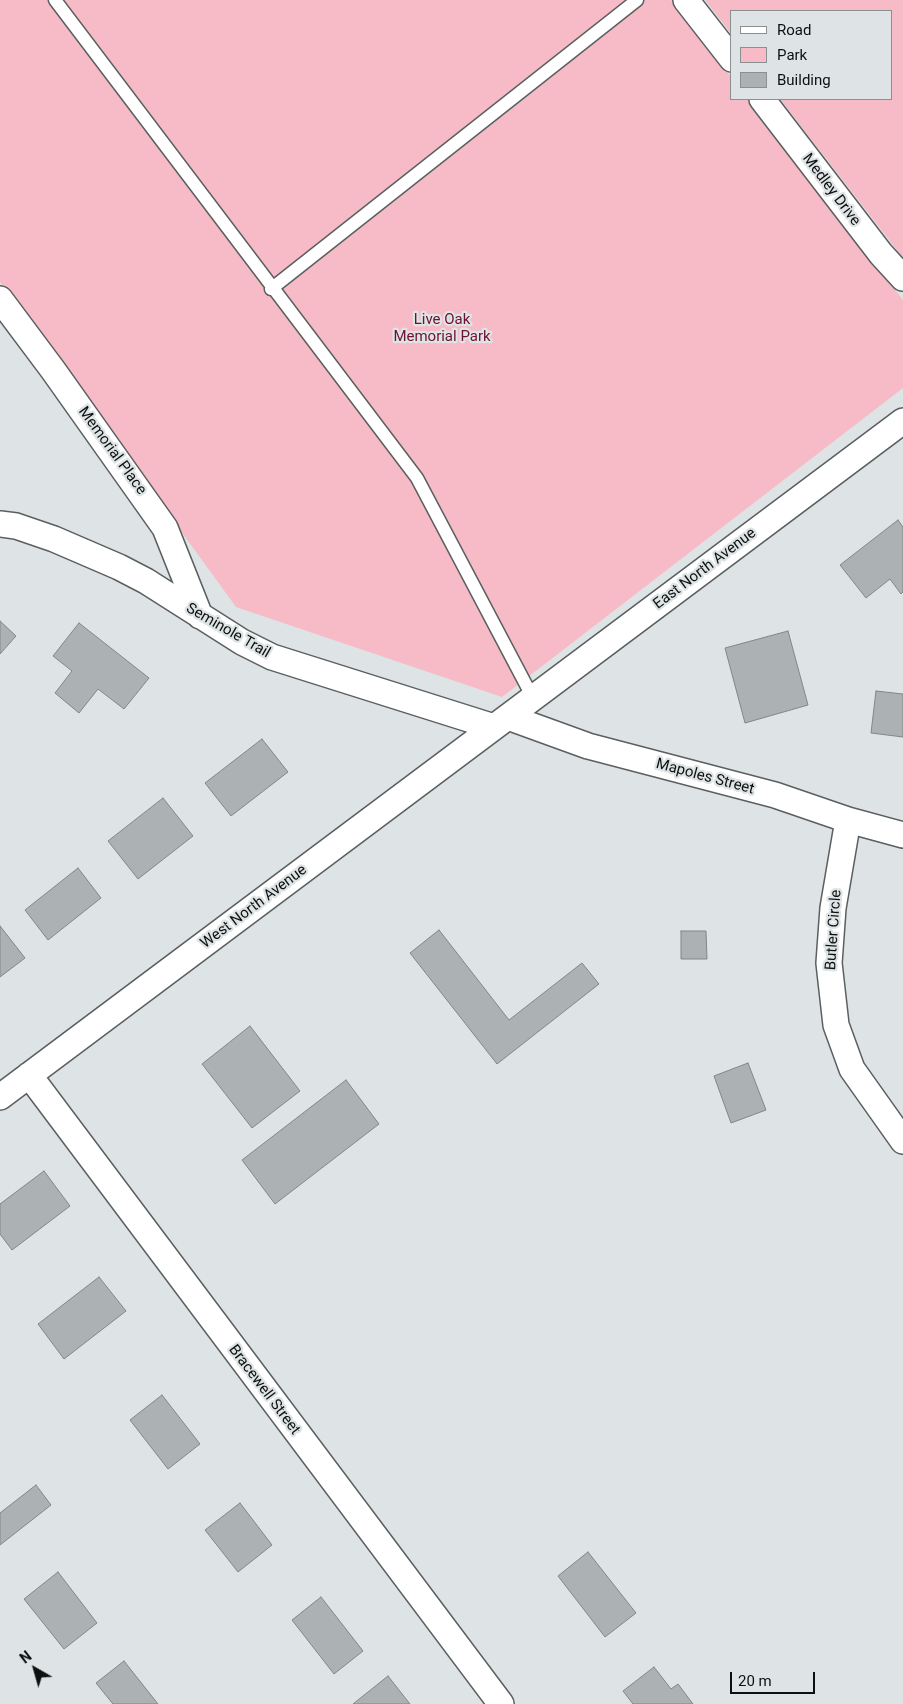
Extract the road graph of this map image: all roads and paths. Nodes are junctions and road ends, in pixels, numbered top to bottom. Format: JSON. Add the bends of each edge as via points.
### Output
{"nodes":[{"id":1,"x":55,"y":0,"type":"edge"},
{"id":2,"x":637,"y":0,"type":"edge"},
{"id":3,"x":686,"y":0,"type":"edge"},
{"id":4,"x":730,"y":56,"type":"edge"},
{"id":5,"x":763,"y":100,"type":"edge"},
{"id":6,"x":903,"y":278,"type":"edge"},
{"id":7,"x":271,"y":289,"type":"junction"},
{"id":8,"x":0,"y":299,"type":"edge"},
{"id":9,"x":903,"y":421,"type":"edge"},
{"id":10,"x":0,"y":524,"type":"edge"},
{"id":11,"x":200,"y":616,"type":"junction"},
{"id":12,"x":533,"y":698,"type":"junction"},
{"id":13,"x":501,"y":722,"type":"junction"},
{"id":14,"x":848,"y":820,"type":"junction"},
{"id":15,"x":903,"y":835,"type":"edge"},
{"id":16,"x":30,"y":1075,"type":"junction"},
{"id":17,"x":0,"y":1097,"type":"edge"},
{"id":18,"x":903,"y":1141,"type":"edge"},
{"id":19,"x":501,"y":1704,"type":"edge"}],
"edges":[{"from":1,"to":7,"type":"lane"},
{"from":2,"to":7,"type":"lane"},
{"from":3,"to":4,"type":"street"},
{"from":5,"to":6,"type":"street","name":"Medley Drive"},
{"from":7,"to":12,"type":"lane","via":[[416,478]]},
{"from":8,"to":11,"type":"street","name":"Memorial Place","via":[[165,528]]},
{"from":9,"to":12,"type":"street","name":"East North Avenue"},
{"from":10,"to":11,"type":"street","name":"Seminole Trail","via":[[54,539],[118,567]]},
{"from":11,"to":13,"type":"street","name":"Seminole Trail","via":[[272,657]]},
{"from":12,"to":13,"type":"street","name":"East North Avenue"},
{"from":13,"to":14,"type":"street","name":"Mapoles Street","via":[[775,795]]},
{"from":13,"to":16,"type":"street","name":"West North Avenue"},
{"from":14,"to":15,"type":"street","name":"Mapoles Street"},
{"from":14,"to":18,"type":"street","name":"Butler Circle","via":[[833,908],[829,963],[836,1025],[852,1069]]},
{"from":16,"to":17,"type":"street","name":"West North Avenue"},
{"from":16,"to":19,"type":"street","name":"Bracewell Street"}]}
